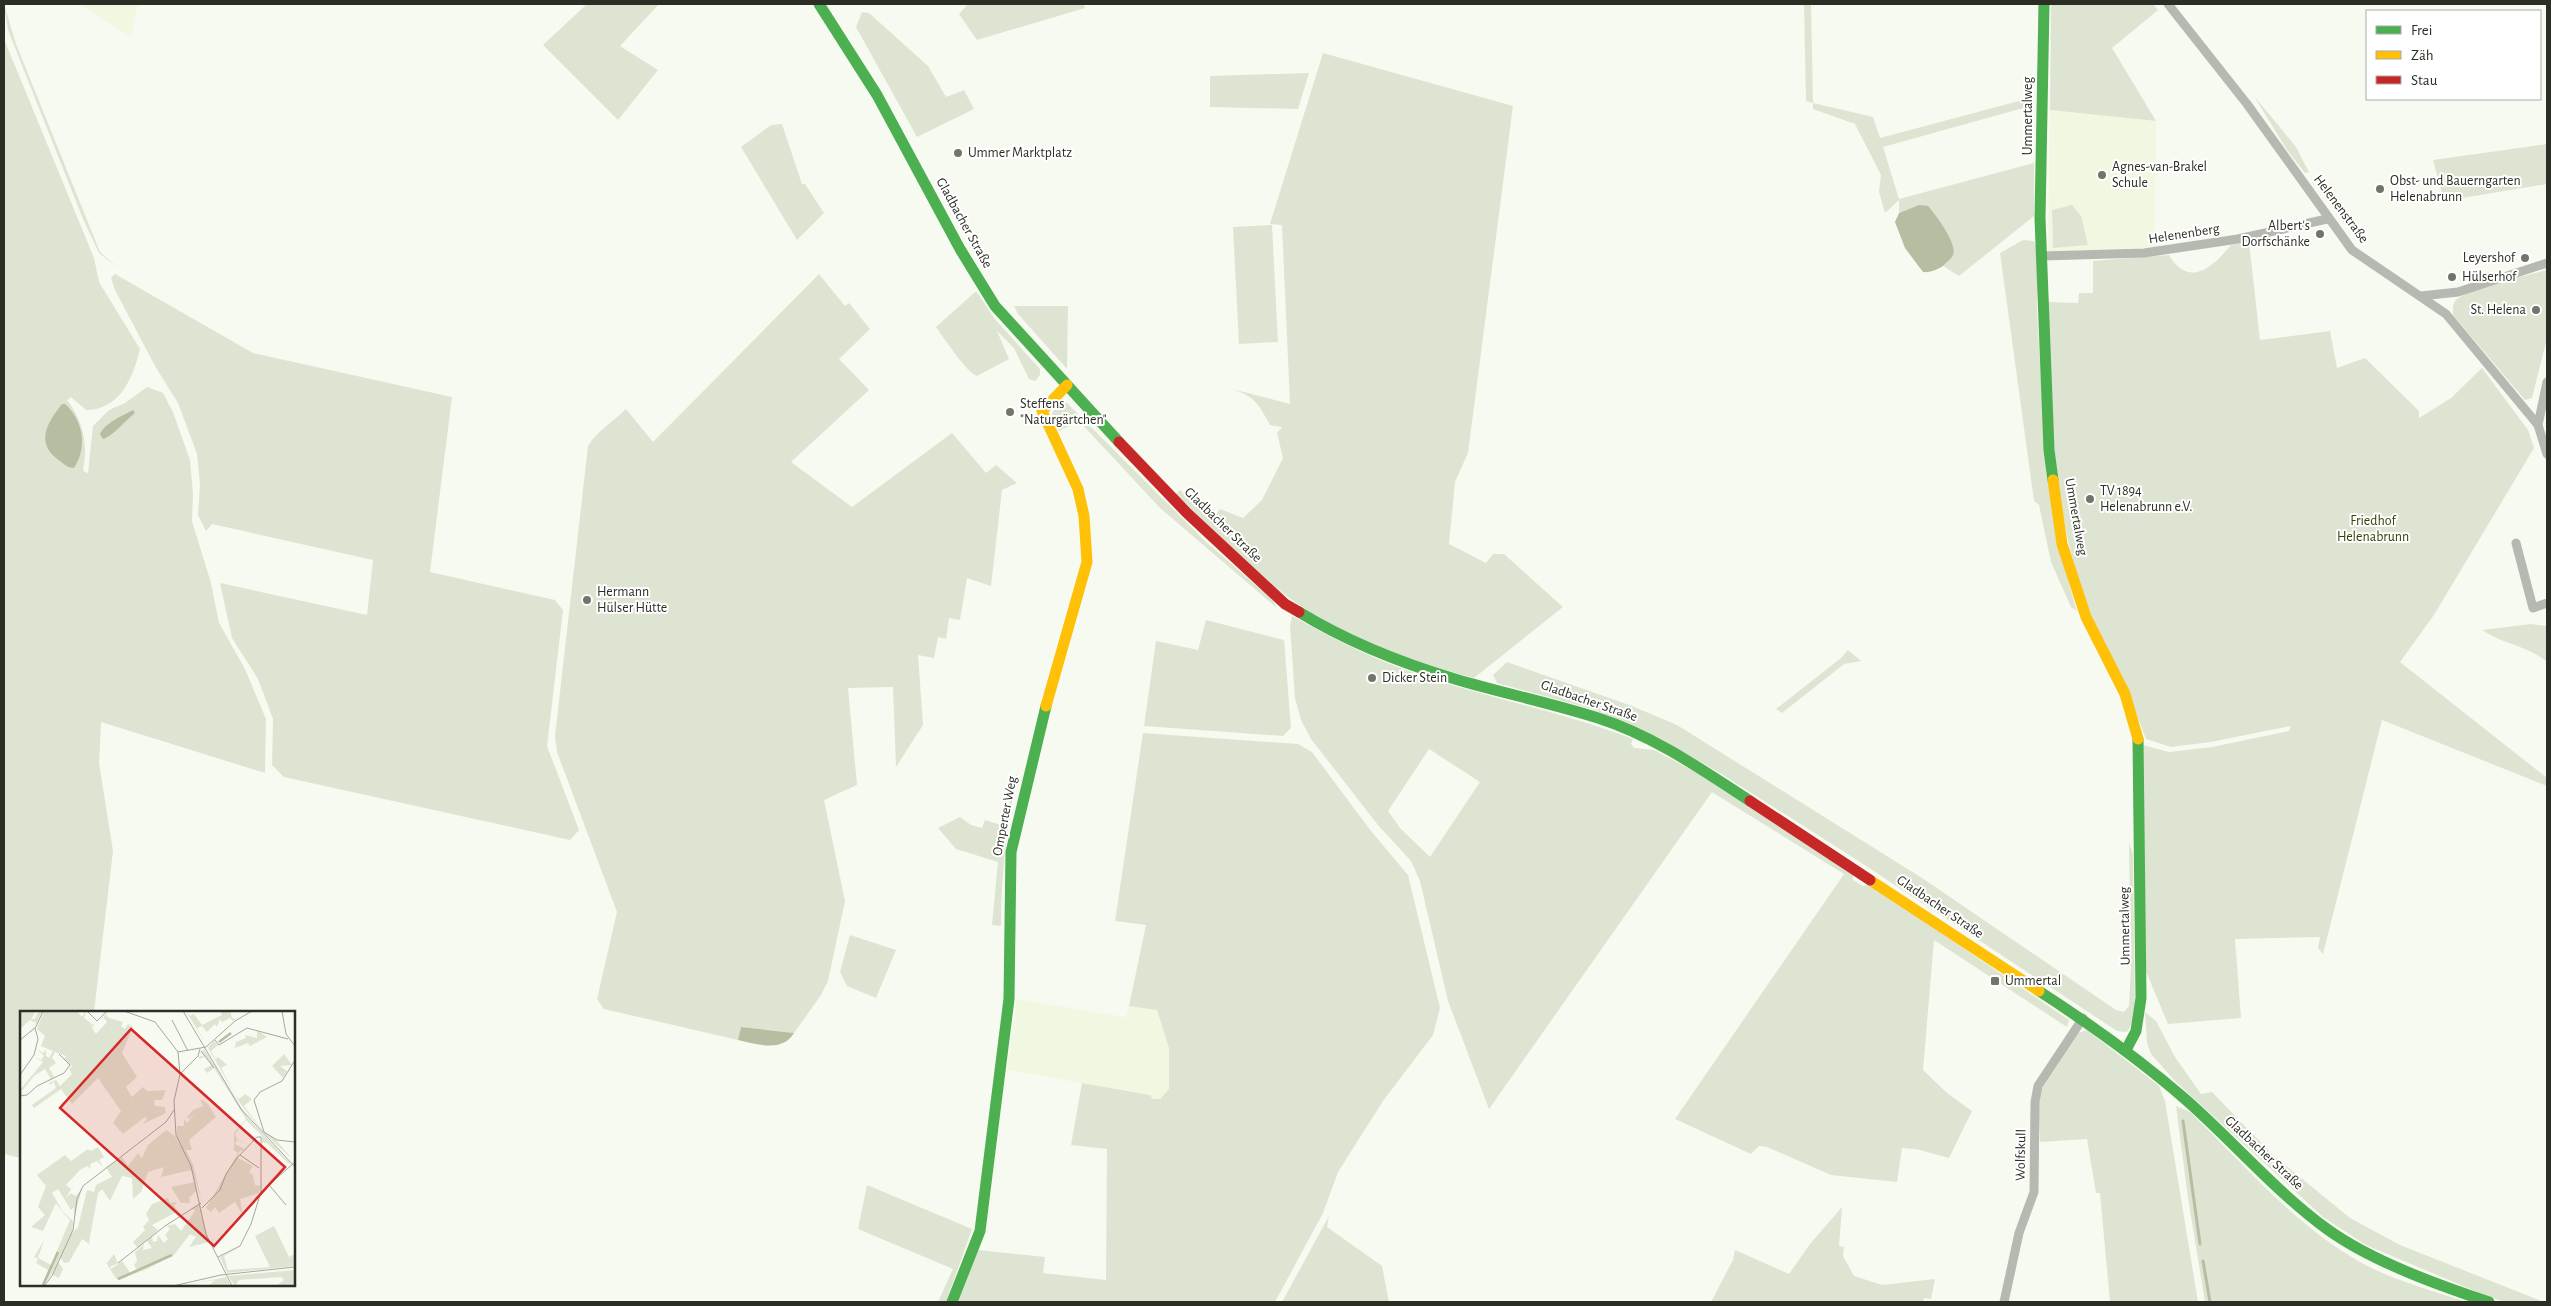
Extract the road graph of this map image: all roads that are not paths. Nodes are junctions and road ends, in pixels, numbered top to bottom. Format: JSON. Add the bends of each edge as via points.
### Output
{"nodes":[{"id":1,"x":2044,"y":4,"type":"edge"},
{"id":2,"x":2168,"y":4,"type":"edge"},
{"id":3,"x":823,"y":5,"type":"edge"},
{"id":4,"x":2327,"y":218,"type":"junction"},
{"id":5,"x":2043,"y":256,"type":"junction"},
{"id":6,"x":2547,"y":263,"type":"edge"},
{"id":7,"x":2421,"y":296,"type":"junction"},
{"id":8,"x":2547,"y":382,"type":"edge"},
{"id":9,"x":1067,"y":385,"type":"junction"},
{"id":10,"x":2538,"y":425,"type":"junction"},
{"id":11,"x":2547,"y":454,"type":"edge"},
{"id":12,"x":2516,"y":543,"type":"dead end"},
{"id":13,"x":2547,"y":603,"type":"edge"},
{"id":14,"x":2083,"y":1018,"type":"junction"},
{"id":15,"x":2126,"y":1050,"type":"junction"},
{"id":16,"x":952,"y":1302,"type":"edge"},
{"id":17,"x":2004,"y":1302,"type":"edge"},
{"id":18,"x":2489,"y":1302,"type":"edge"}],
"edges":[{"from":1,"to":5,"type":"main road","name":"Ummertalweg","via":[[2040,218]]},
{"from":2,"to":4,"type":"street","name":"Helenenstraße","via":[[2247,104]]},
{"from":3,"to":9,"type":"main road","name":"Gladbacher Straße","via":[[995,306]]},
{"from":4,"to":5,"type":"street","name":"Helenenberg","via":[[2238,240],[2144,254]]},
{"from":4,"to":7,"type":"street","name":"Helenenstraße","via":[[2352,250]]},
{"from":5,"to":15,"type":"main road","name":"Ummertalweg","via":[[2042,310],[2049,450],[2062,544],[2086,617],[2125,694],[2138,740],[2143,996],[2134,1040]]},
{"from":6,"to":7,"type":"street","via":[[2458,292]]},
{"from":7,"to":10,"type":"street","name":"Helenenstraße","via":[[2446,314]]},
{"from":8,"to":10,"type":"street"},
{"from":9,"to":14,"type":"main road","name":"Gladbacher Straße","via":[[1187,513],[1286,604],[1371,650],[1454,679],[1598,718],[1680,755]]},
{"from":9,"to":16,"type":"main road","name":"Omperter Weg","via":[[1042,411],[1078,489],[1084,516],[1087,562],[1035,744],[1011,852],[1009,999],[980,1231]]},
{"from":10,"to":11,"type":"street","name":"Helenenstraße"},
{"from":12,"to":13,"type":"street","via":[[2533,608]]},
{"from":14,"to":15,"type":"main road","name":"Gladbacher Straße"},
{"from":14,"to":17,"type":"street","name":"Wolfskull","via":[[2038,1086],[2034,1192],[2018,1233]]},
{"from":15,"to":18,"type":"main road","name":"Gladbacher Straße","via":[[2185,1099],[2278,1188],[2328,1230],[2436,1284]]}]}
